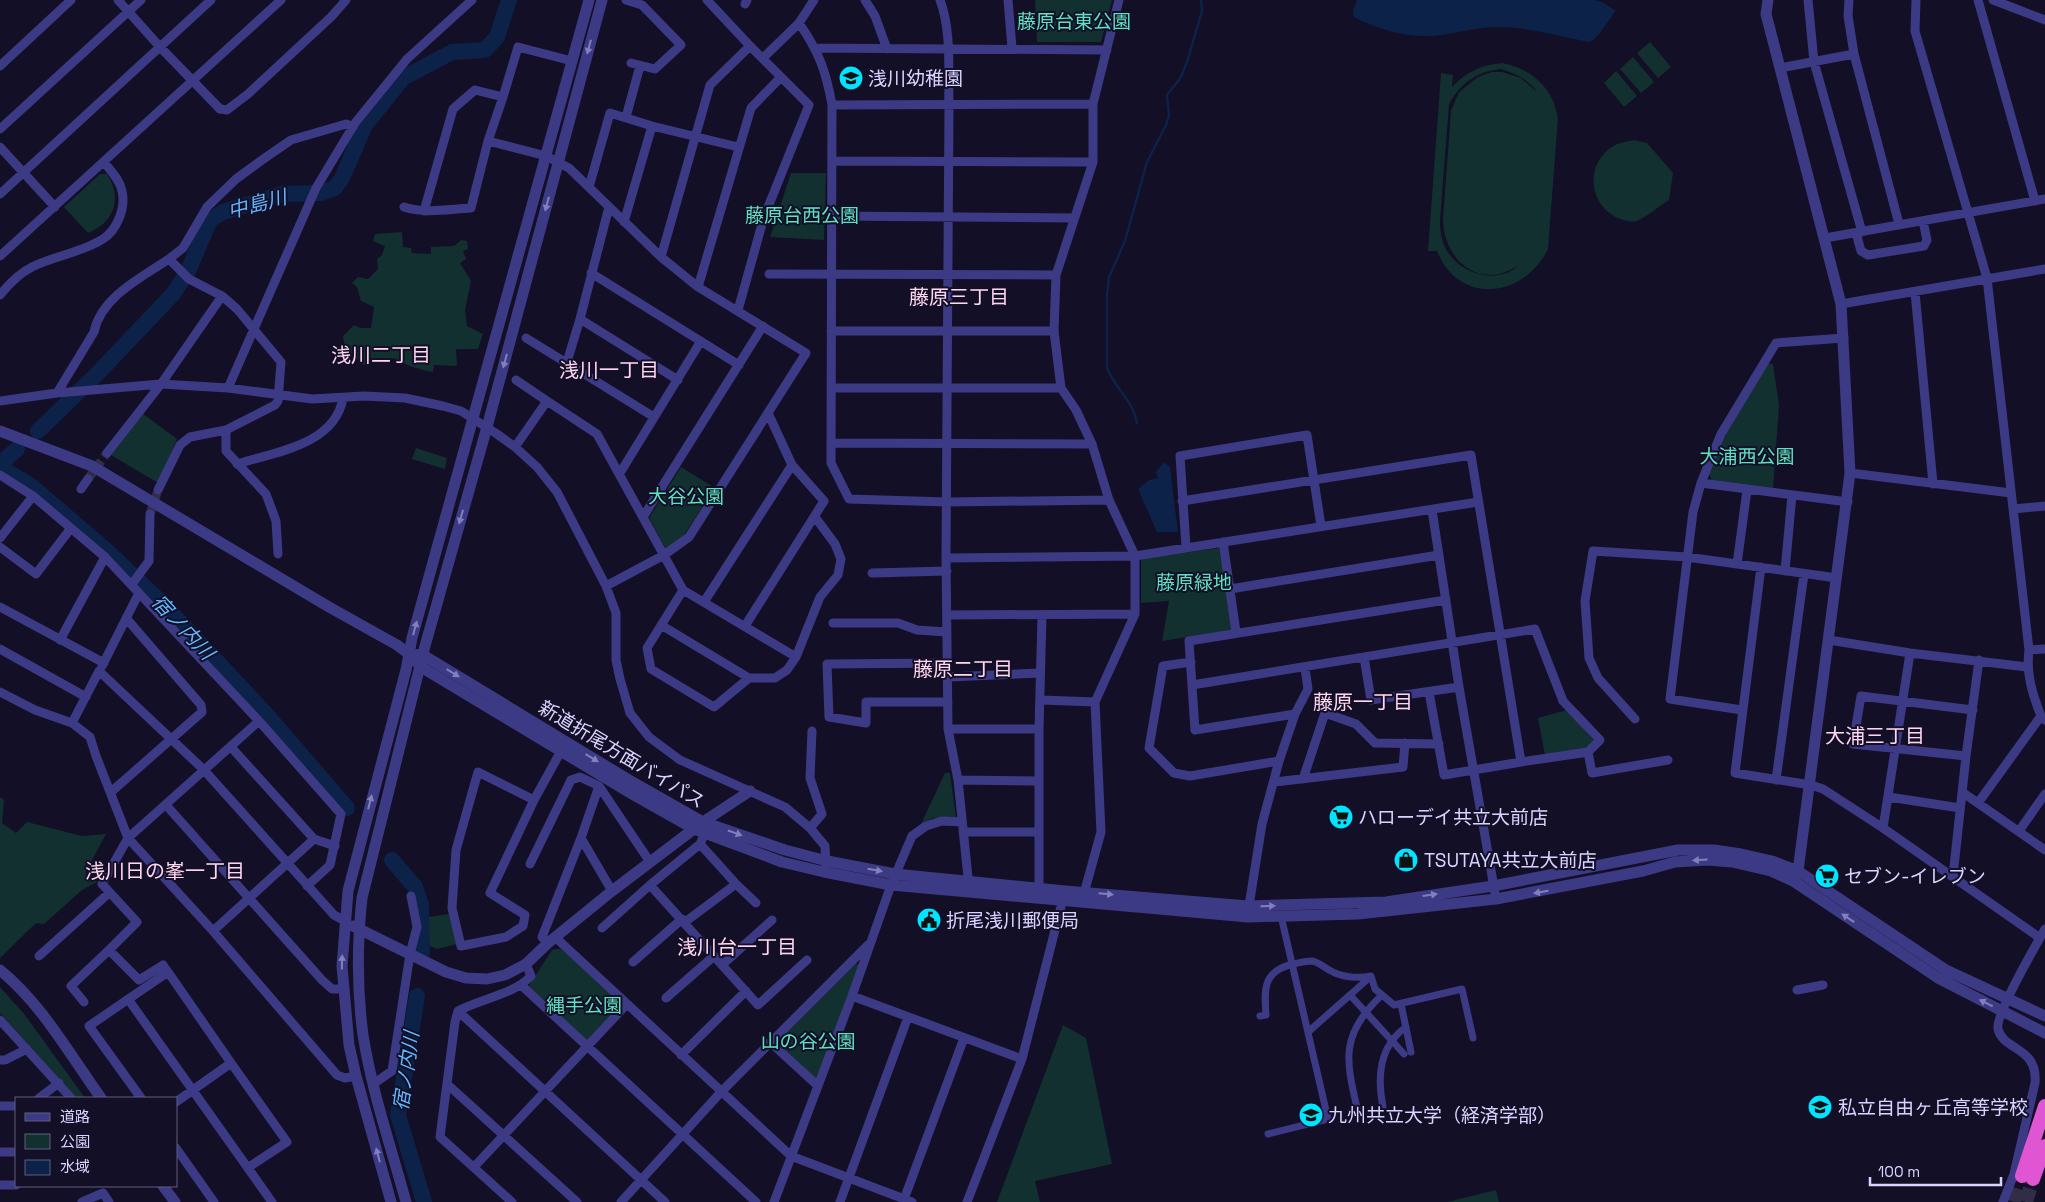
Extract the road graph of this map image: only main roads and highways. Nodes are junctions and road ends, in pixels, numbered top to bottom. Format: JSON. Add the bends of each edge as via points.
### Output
{"nodes":[{"id":1,"x":2045,"y":1106,"type":"edge"},
{"id":2,"x":2045,"y":1146,"type":"edge"}],
"edges":[{"from":1,"to":2,"type":"highway","via":[[2027,1178]]}]}
